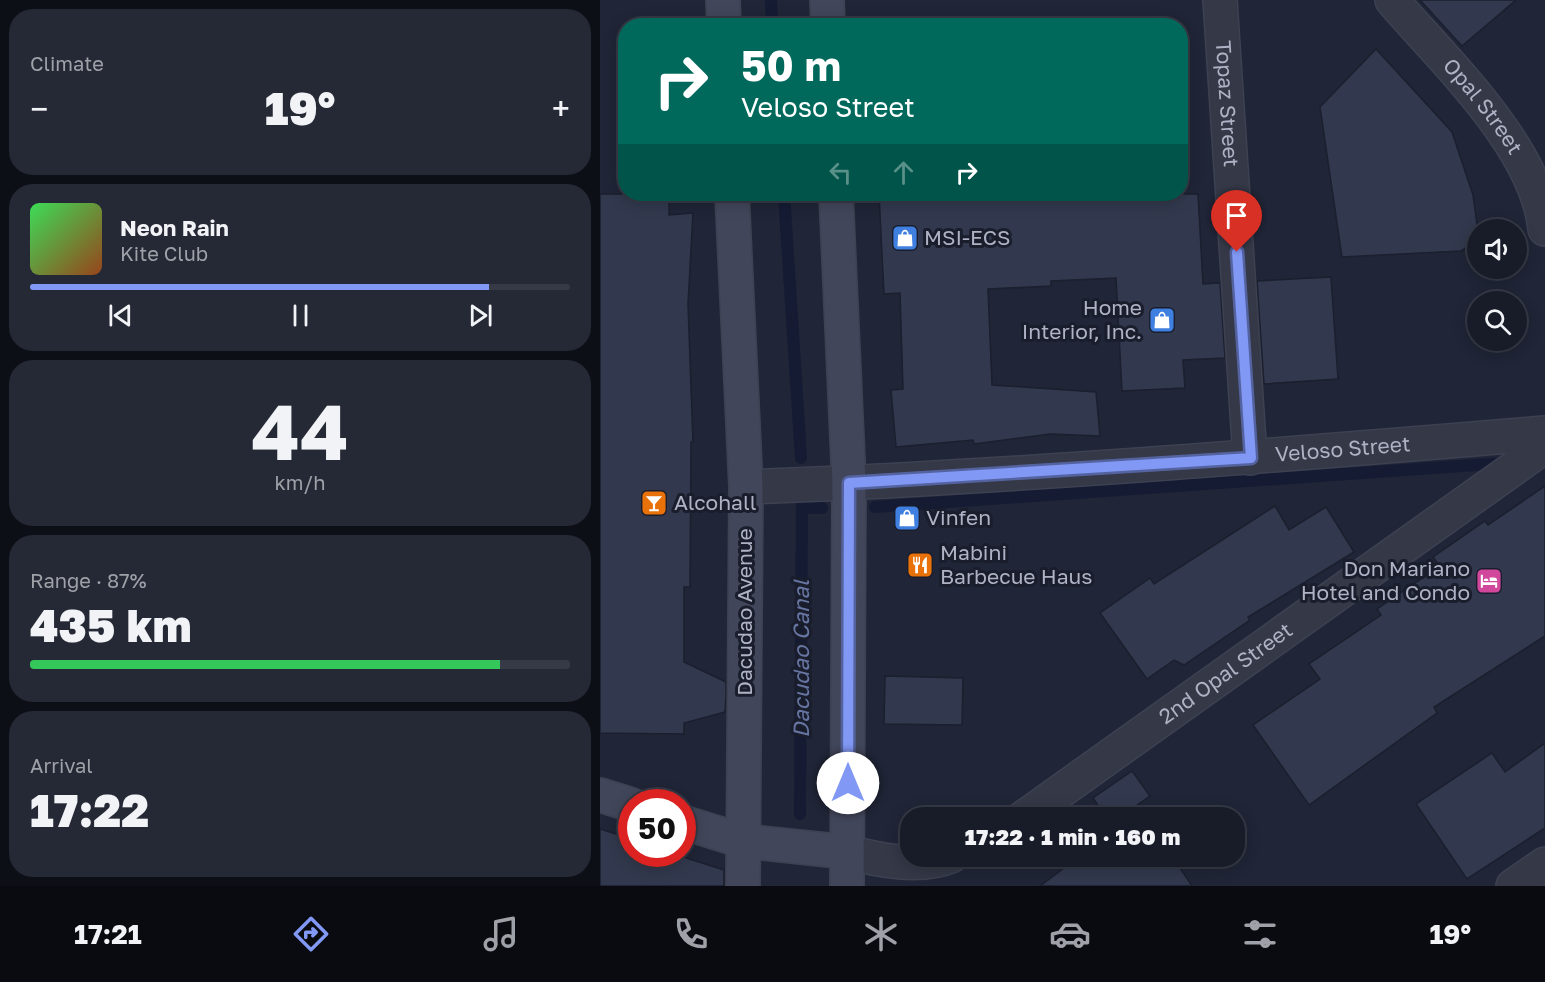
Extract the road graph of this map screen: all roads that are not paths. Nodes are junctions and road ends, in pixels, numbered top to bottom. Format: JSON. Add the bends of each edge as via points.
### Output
{"nodes":[{"id":1,"x":723,"y":0,"type":"edge"},
{"id":2,"x":827,"y":0,"type":"edge"},
{"id":3,"x":1220,"y":0,"type":"edge"},
{"id":4,"x":1392,"y":0,"type":"edge"},
{"id":5,"x":724,"y":18,"type":"edge"},
{"id":6,"x":828,"y":18,"type":"edge"},
{"id":7,"x":732,"y":201,"type":"edge"},
{"id":8,"x":836,"y":201,"type":"edge"},
{"id":9,"x":1545,"y":229,"type":"edge"},
{"id":10,"x":1545,"y":433,"type":"edge"},
{"id":11,"x":1545,"y":446,"type":"edge"},
{"id":12,"x":1251,"y":458,"type":"junction"},
{"id":13,"x":849,"y":483,"type":"junction"},
{"id":14,"x":746,"y":487,"type":"junction"},
{"id":15,"x":600,"y":795,"type":"edge"},
{"id":16,"x":618,"y":801,"type":"edge"},
{"id":17,"x":1038,"y":807,"type":"edge"},
{"id":18,"x":696,"y":826,"type":"edge"},
{"id":19,"x":743,"y":841,"type":"junction"},
{"id":20,"x":847,"y":852,"type":"junction"},
{"id":21,"x":900,"y":861,"type":"edge"},
{"id":22,"x":1545,"y":864,"type":"edge"},
{"id":23,"x":743,"y":886,"type":"edge"},
{"id":24,"x":847,"y":886,"type":"edge"},
{"id":25,"x":1513,"y":886,"type":"edge"}],
"edges":[{"from":1,"to":5,"type":"main road"},
{"from":2,"to":6,"type":"main road"},
{"from":3,"to":12,"type":"street","name":"Topaz Street"},
{"from":4,"to":9,"type":"street","name":"Opal Street","via":[[1514,144],[1534,183]]},
{"from":7,"to":14,"type":"main road","name":"Dacudao Avenue"},
{"from":8,"to":13,"type":"main road"},
{"from":10,"to":12,"type":"street","name":"Veloso Street"},
{"from":11,"to":17,"type":"street","name":"2nd Opal Street"},
{"from":12,"to":13,"type":"street","name":"Veloso Street"},
{"from":13,"to":14,"type":"street","name":"Veloso Street"},
{"from":13,"to":20,"type":"main road"},
{"from":14,"to":19,"type":"main road","name":"Dacudao Avenue"},
{"from":15,"to":16,"type":"main road"},
{"from":18,"to":19,"type":"main road"},
{"from":19,"to":20,"type":"main road"},
{"from":19,"to":23,"type":"main road","name":"Dacudao Avenue"},
{"from":20,"to":21,"type":"street"},
{"from":20,"to":24,"type":"main road"},
{"from":22,"to":25,"type":"street"}]}
